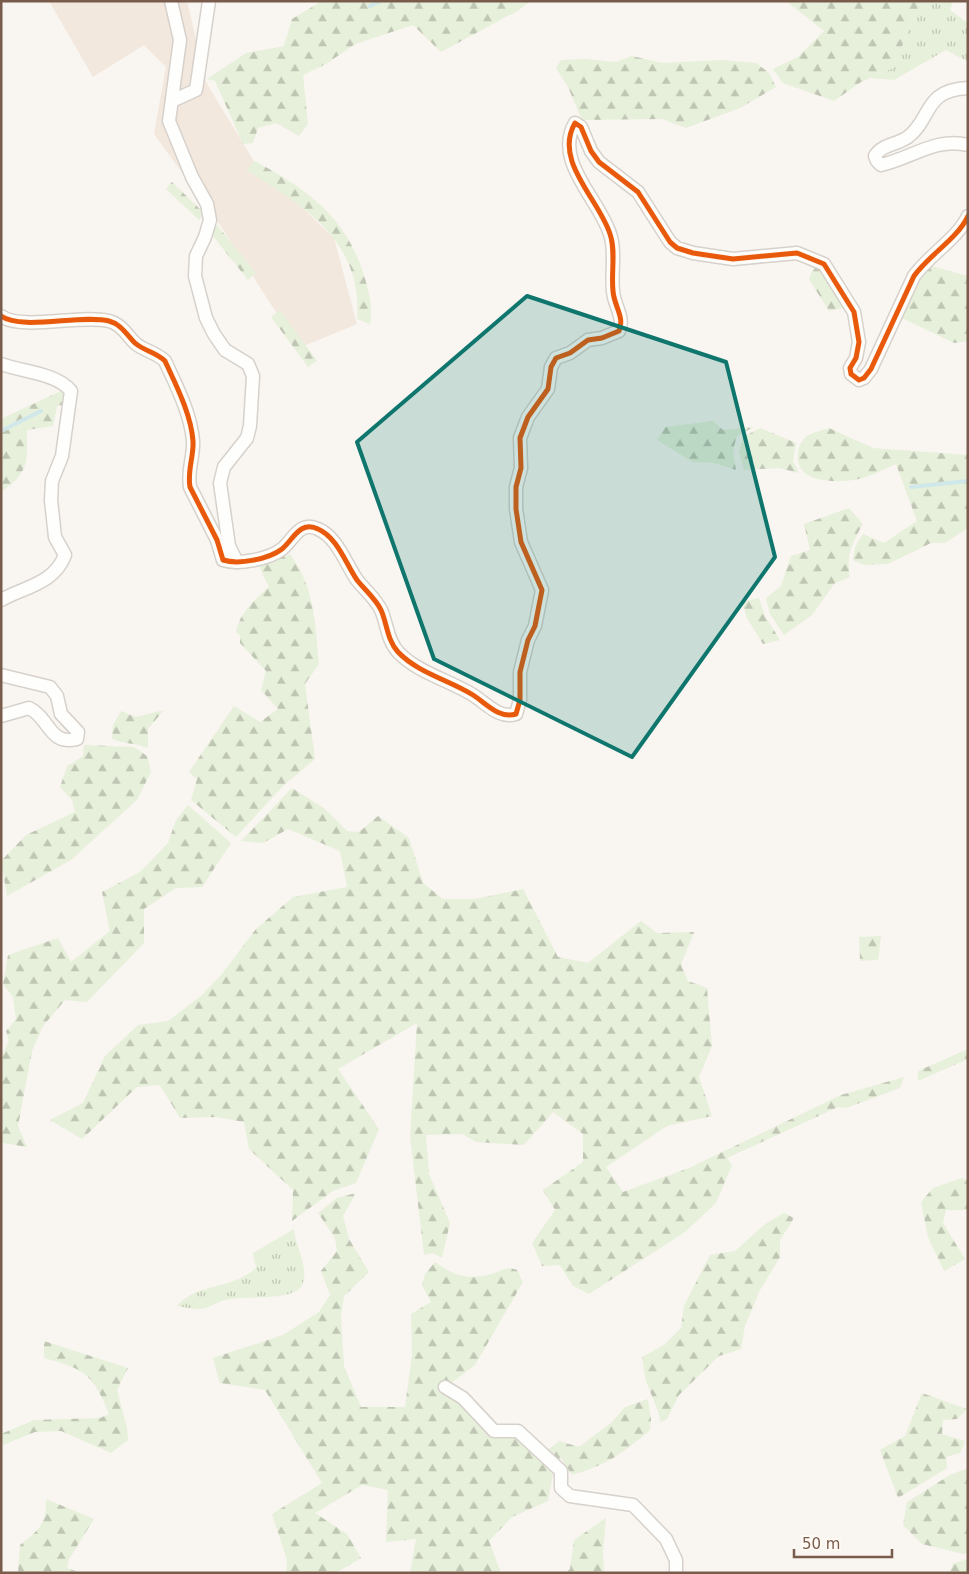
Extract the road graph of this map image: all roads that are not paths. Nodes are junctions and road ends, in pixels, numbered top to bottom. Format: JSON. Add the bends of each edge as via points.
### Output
{"nodes":[{"id":1,"x":171,"y":1,"type":"edge"},
{"id":2,"x":209,"y":1,"type":"edge"},
{"id":3,"x":968,"y":88,"type":"edge"},
{"id":4,"x":172,"y":101,"type":"junction"},
{"id":5,"x":968,"y":145,"type":"edge"},
{"id":6,"x":968,"y":216,"type":"edge"},
{"id":7,"x":1,"y":316,"type":"edge"},
{"id":8,"x":1,"y":364,"type":"edge"},
{"id":9,"x":237,"y":562,"type":"junction"},
{"id":10,"x":1,"y":600,"type":"edge"},
{"id":11,"x":1,"y":675,"type":"edge"},
{"id":12,"x":1,"y":716,"type":"edge"},
{"id":13,"x":445,"y":1387,"type":"dead end"},
{"id":14,"x":676,"y":1573,"type":"edge"}],
"edges":[{"from":1,"to":4,"type":"street","via":[[180,40]]},
{"from":2,"to":4,"type":"street","via":[[196,90]]},
{"from":3,"to":5,"type":"street","via":[[939,96],[914,132],[899,143],[879,149],[875,156],[881,165],[942,143]]},
{"from":4,"to":9,"type":"street","via":[[169,121],[210,220],[196,256],[194,276],[206,318],[226,350],[248,364],[253,376],[247,438],[224,467],[220,483],[229,546]]},
{"from":6,"to":9,"type":"street","via":[[961,229],[924,262],[914,276],[871,368],[859,380],[851,374],[850,368],[859,342],[854,312],[824,264],[797,253],[733,259],[677,248],[638,192],[591,151],[581,127],[575,123],[568,137],[569,147],[576,172],[612,236],[613,291],[622,319],[619,331],[588,340],[570,353],[556,358],[551,367],[548,390],[528,417],[520,438],[521,468],[516,487],[516,509],[521,542],[542,590],[535,626],[520,672],[520,700],[516,714],[502,715],[407,660],[396,650],[381,610],[356,579],[337,547],[319,529],[309,526],[298,530],[283,549]]},
{"from":7,"to":9,"type":"street","via":[[13,322],[109,321],[165,361],[190,421],[194,442],[190,487],[217,540],[223,560]]},
{"from":8,"to":10,"type":"street","via":[[51,378],[66,384],[71,391],[62,456],[52,481],[55,537],[65,555],[49,577],[34,587]]},
{"from":11,"to":12,"type":"street","via":[[50,687],[57,696],[60,714],[78,732],[77,739],[59,739],[29,708]]},
{"from":13,"to":14,"type":"street","via":[[463,1398],[494,1431],[518,1431],[561,1471],[561,1488],[570,1496],[633,1506],[666,1539],[676,1560]]}]}
